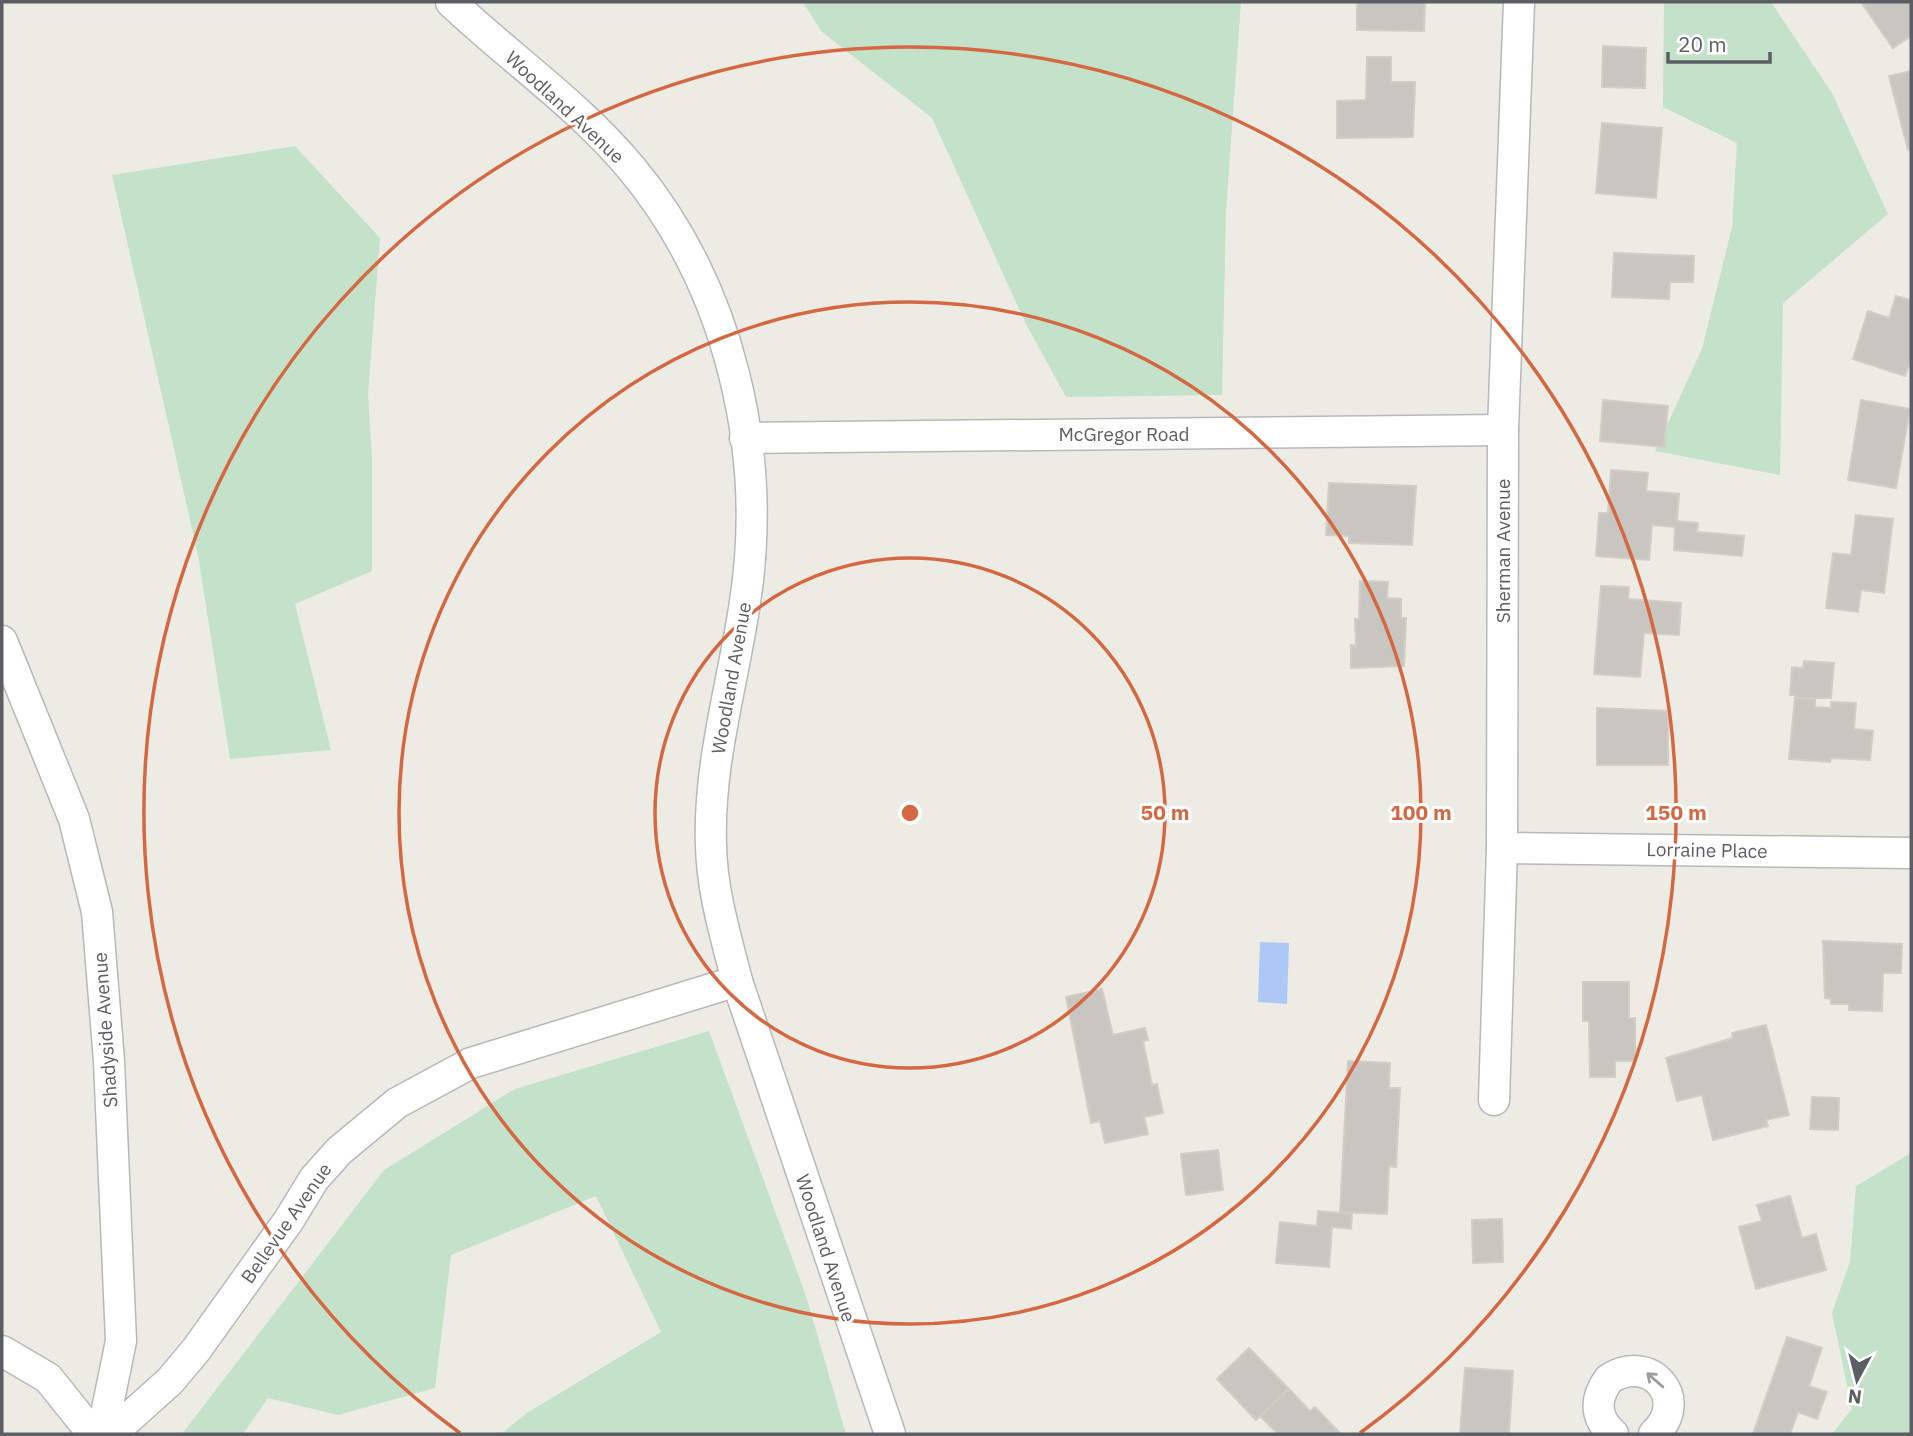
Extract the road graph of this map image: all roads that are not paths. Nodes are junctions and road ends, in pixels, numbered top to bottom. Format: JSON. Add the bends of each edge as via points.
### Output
{"nodes":[{"id":1,"x":451,"y":2,"type":"edge"},
{"id":2,"x":1519,"y":2,"type":"edge"},
{"id":3,"x":1503,"y":430,"type":"junction"},
{"id":4,"x":744,"y":438,"type":"junction"},
{"id":5,"x":2,"y":641,"type":"edge"},
{"id":6,"x":1503,"y":848,"type":"junction"},
{"id":7,"x":1911,"y":853,"type":"edge"},
{"id":8,"x":737,"y":981,"type":"junction"},
{"id":9,"x":1494,"y":1100,"type":"dead end"},
{"id":10,"x":2,"y":1351,"type":"edge"},
{"id":11,"x":93,"y":1434,"type":"edge"},
{"id":12,"x":102,"y":1434,"type":"edge"},
{"id":13,"x":111,"y":1434,"type":"edge"},
{"id":14,"x":890,"y":1434,"type":"edge"},
{"id":15,"x":1611,"y":1434,"type":"edge"},
{"id":16,"x":1654,"y":1434,"type":"edge"}],
"edges":[{"from":1,"to":4,"type":"street","name":"Woodland Avenue","via":[[560,97],[632,169],[692,258],[726,341]]},
{"from":2,"to":3,"type":"street","name":"Sherman Avenue"},
{"from":3,"to":4,"type":"street","name":"McGregor Road"},
{"from":3,"to":6,"type":"street","name":"Sherman Avenue"},
{"from":4,"to":8,"type":"street","name":"Woodland Avenue","via":[[751,482],[752,540],[713,778],[711,848],[718,905]]},
{"from":5,"to":12,"type":"street","name":"Shadyside Avenue","via":[[74,819],[97,912],[109,1061],[121,1341]]},
{"from":6,"to":7,"type":"street","name":"Lorraine Place"},
{"from":6,"to":9,"type":"street","name":"Sherman Avenue"},
{"from":8,"to":13,"type":"street","name":"Bellevue Avenue","via":[[471,1062],[397,1102],[331,1160],[196,1350],[170,1381]]},
{"from":8,"to":14,"type":"street","name":"Woodland Avenue"},
{"from":10,"to":11,"type":"street","via":[[48,1378]]},
{"from":16,"to":15,"type":"street","one_way":true,"via":[[1667,1416],[1667,1393],[1653,1376],[1631,1370],[1609,1379],[1598,1401],[1598,1413]]}]}
